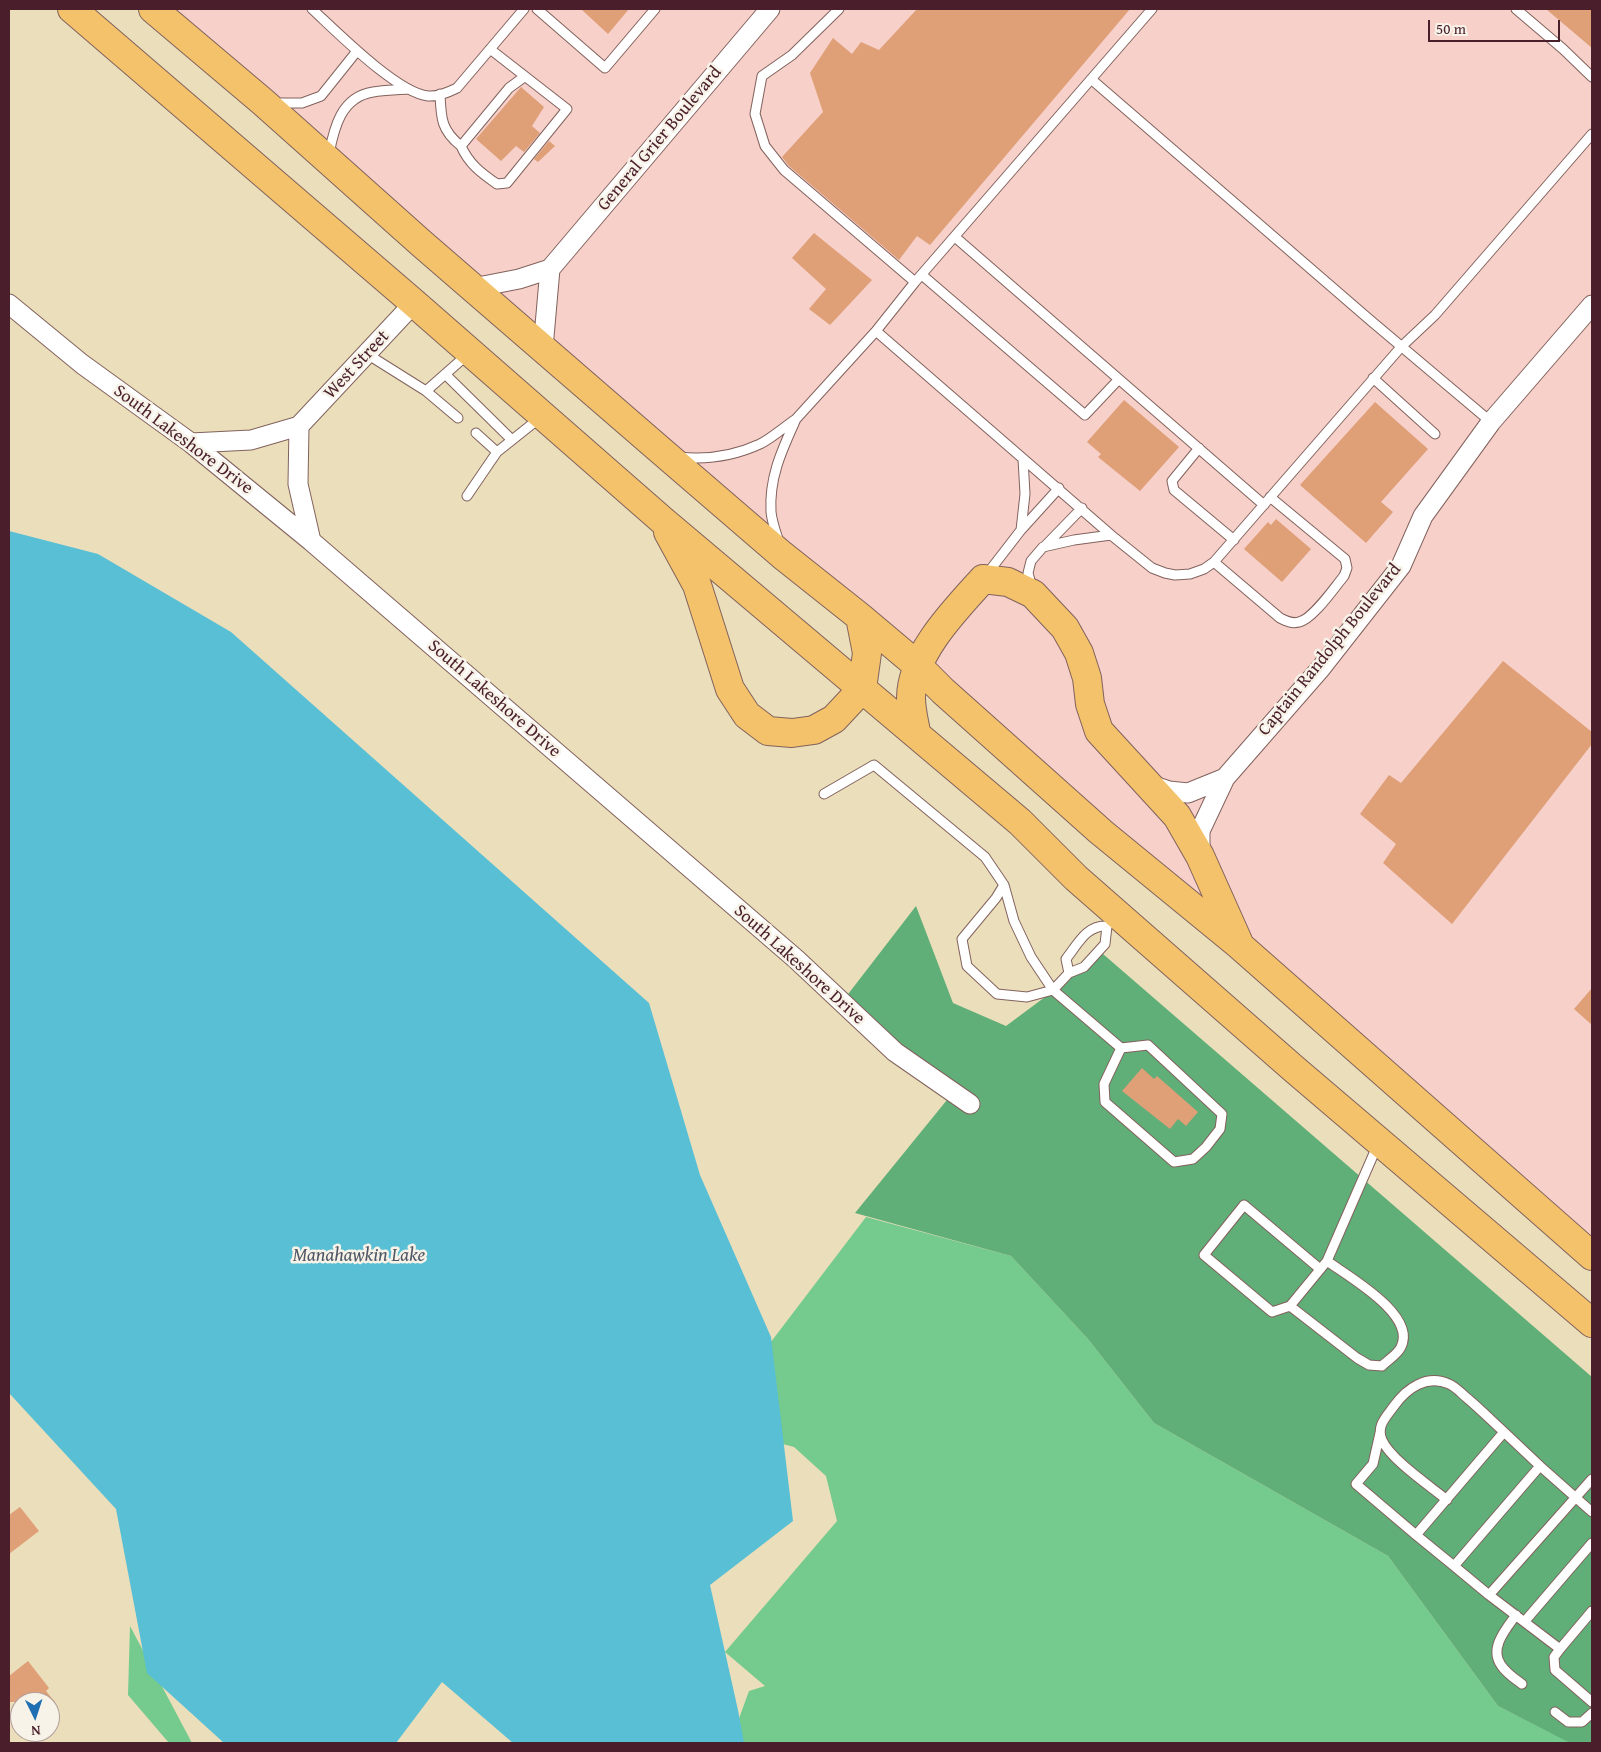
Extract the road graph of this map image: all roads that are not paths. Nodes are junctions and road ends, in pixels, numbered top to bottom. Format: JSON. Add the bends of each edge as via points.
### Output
{"nodes":[{"id":1,"x":72,"y":9,"type":"edge"},
{"id":2,"x":154,"y":9,"type":"edge"},
{"id":3,"x":312,"y":9,"type":"edge"},
{"id":4,"x":524,"y":9,"type":"edge"},
{"id":5,"x":538,"y":9,"type":"edge"},
{"id":6,"x":655,"y":9,"type":"edge"},
{"id":7,"x":770,"y":9,"type":"edge"},
{"id":8,"x":839,"y":9,"type":"edge"},
{"id":9,"x":1152,"y":9,"type":"edge"},
{"id":10,"x":1516,"y":9,"type":"edge"},
{"id":11,"x":490,"y":49,"type":"junction"},
{"id":12,"x":357,"y":51,"type":"junction"},
{"id":13,"x":524,"y":77,"type":"junction"},
{"id":14,"x":1592,"y":77,"type":"edge"},
{"id":15,"x":1091,"y":79,"type":"junction"},
{"id":16,"x":408,"y":89,"type":"junction"},
{"id":17,"x":440,"y":94,"type":"junction"},
{"id":18,"x":263,"y":102,"type":"junction"},
{"id":19,"x":1592,"y":134,"type":"edge"},
{"id":20,"x":461,"y":146,"type":"junction"},
{"id":21,"x":328,"y":159,"type":"junction"},
{"id":22,"x":955,"y":237,"type":"junction"},
{"id":23,"x":550,"y":270,"type":"junction"},
{"id":24,"x":918,"y":278,"type":"junction"},
{"id":25,"x":473,"y":288,"type":"junction"},
{"id":26,"x":414,"y":303,"type":"junction"},
{"id":27,"x":9,"y":304,"type":"edge"},
{"id":28,"x":1592,"y":305,"type":"edge"},
{"id":29,"x":876,"y":331,"type":"junction"},
{"id":30,"x":1401,"y":347,"type":"junction"},
{"id":31,"x":543,"y":348,"type":"junction"},
{"id":32,"x":470,"y":352,"type":"junction"},
{"id":33,"x":367,"y":354,"type":"junction"},
{"id":34,"x":445,"y":374,"type":"junction"},
{"id":35,"x":1373,"y":378,"type":"junction"},
{"id":36,"x":1119,"y":379,"type":"junction"},
{"id":37,"x":426,"y":390,"type":"junction"},
{"id":38,"x":543,"y":416,"type":"junction"},
{"id":39,"x":458,"y":418,"type":"dead end"},
{"id":40,"x":796,"y":419,"type":"junction"},
{"id":41,"x":1491,"y":422,"type":"junction"},
{"id":42,"x":299,"y":426,"type":"junction"},
{"id":43,"x":476,"y":433,"type":"dead end"},
{"id":44,"x":1435,"y":434,"type":"dead end"},
{"id":45,"x":512,"y":440,"type":"junction"},
{"id":46,"x":191,"y":443,"type":"junction"},
{"id":47,"x":1198,"y":448,"type":"junction"},
{"id":48,"x":497,"y":452,"type":"junction"},
{"id":49,"x":668,"y":456,"type":"junction"},
{"id":50,"x":1023,"y":459,"type":"junction"},
{"id":51,"x":1059,"y":488,"type":"junction"},
{"id":52,"x":467,"y":496,"type":"dead end"},
{"id":53,"x":1270,"y":497,"type":"junction"},
{"id":54,"x":1264,"y":505,"type":"junction"},
{"id":55,"x":1082,"y":508,"type":"junction"},
{"id":56,"x":662,"y":520,"type":"junction"},
{"id":57,"x":1022,"y":530,"type":"junction"},
{"id":58,"x":1111,"y":535,"type":"junction"},
{"id":59,"x":1234,"y":540,"type":"junction"},
{"id":60,"x":311,"y":541,"type":"junction"},
{"id":61,"x":1044,"y":547,"type":"junction"},
{"id":62,"x":782,"y":555,"type":"junction"},
{"id":63,"x":1214,"y":562,"type":"junction"},
{"id":64,"x":983,"y":579,"type":"junction"},
{"id":65,"x":1034,"y":594,"type":"junction"},
{"id":66,"x":860,"y":617,"type":"junction"},
{"id":67,"x":917,"y":665,"type":"junction"},
{"id":68,"x":862,"y":689,"type":"junction"},
{"id":69,"x":916,"y":732,"type":"junction"},
{"id":70,"x":1225,"y":778,"type":"junction"},
{"id":71,"x":1146,"y":784,"type":"junction"},
{"id":72,"x":824,"y":794,"type":"dead end"},
{"id":73,"x":1200,"y":856,"type":"junction"},
{"id":74,"x":1004,"y":885,"type":"junction"},
{"id":75,"x":1113,"y":920,"type":"junction"},
{"id":76,"x":1240,"y":945,"type":"junction"},
{"id":77,"x":1069,"y":973,"type":"junction"},
{"id":78,"x":1052,"y":990,"type":"junction"},
{"id":79,"x":1121,"y":1048,"type":"junction"},
{"id":80,"x":970,"y":1104,"type":"dead end"},
{"id":81,"x":1379,"y":1141,"type":"junction"},
{"id":82,"x":1592,"y":1256,"type":"edge"},
{"id":83,"x":1327,"y":1261,"type":"junction"},
{"id":84,"x":1320,"y":1269,"type":"junction"},
{"id":85,"x":1290,"y":1306,"type":"junction"},
{"id":86,"x":1592,"y":1323,"type":"edge"},
{"id":87,"x":1380,"y":1432,"type":"junction"},
{"id":88,"x":1504,"y":1432,"type":"junction"},
{"id":89,"x":1540,"y":1466,"type":"junction"},
{"id":90,"x":1592,"y":1478,"type":"edge"},
{"id":91,"x":1576,"y":1497,"type":"junction"},
{"id":92,"x":1447,"y":1500,"type":"junction"},
{"id":93,"x":1592,"y":1512,"type":"edge"},
{"id":94,"x":1416,"y":1535,"type":"junction"},
{"id":95,"x":1592,"y":1543,"type":"edge"},
{"id":96,"x":1454,"y":1566,"type":"junction"},
{"id":97,"x":1489,"y":1595,"type":"junction"},
{"id":98,"x":1592,"y":1612,"type":"edge"},
{"id":99,"x":1516,"y":1615,"type":"junction"},
{"id":100,"x":1525,"y":1622,"type":"junction"},
{"id":101,"x":1560,"y":1648,"type":"junction"},
{"id":102,"x":1522,"y":1684,"type":"dead end"},
{"id":103,"x":1592,"y":1702,"type":"edge"},
{"id":104,"x":1555,"y":1712,"type":"dead end"},
{"id":105,"x":1592,"y":1713,"type":"edge"}],
"edges":[{"from":1,"to":26,"type":"highway"},
{"from":2,"to":18,"type":"highway"},
{"from":3,"to":12,"type":"lane"},
{"from":4,"to":11,"type":"lane"},
{"from":5,"to":6,"type":"lane","via":[[605,68]]},
{"from":7,"to":23,"type":"street","name":"General Grier Boulevard"},
{"from":8,"to":24,"type":"lane","via":[[792,55],[762,76],[755,114],[765,146],[784,170]]},
{"from":9,"to":15,"type":"lane"},
{"from":10,"to":14,"type":"lane"},
{"from":11,"to":13,"type":"lane"},
{"from":11,"to":17,"type":"lane","via":[[457,88]]},
{"from":12,"to":16,"type":"lane"},
{"from":12,"to":18,"type":"lane","via":[[321,96],[302,104]]},
{"from":13,"to":20,"type":"lane","via":[[509,88]]},
{"from":13,"to":20,"type":"lane","via":[[567,109],[506,183],[497,184],[479,172],[466,158]]},
{"from":15,"to":22,"type":"lane"},
{"from":15,"to":30,"type":"lane"},
{"from":16,"to":17,"type":"lane","via":[[428,96]]},
{"from":16,"to":21,"type":"lane","via":[[371,92],[357,97],[341,112]]},
{"from":17,"to":20,"type":"lane","via":[[443,125]]},
{"from":18,"to":21,"type":"highway"},
{"from":19,"to":30,"type":"lane","via":[[1435,315]]},
{"from":21,"to":25,"type":"highway"},
{"from":22,"to":24,"type":"lane"},
{"from":22,"to":36,"type":"lane"},
{"from":23,"to":25,"type":"street"},
{"from":23,"to":31,"type":"street"},
{"from":24,"to":29,"type":"lane"},
{"from":24,"to":36,"type":"lane","via":[[1085,416]]},
{"from":25,"to":31,"type":"highway"},
{"from":26,"to":32,"type":"highway"},
{"from":26,"to":33,"type":"street","name":"West Street"},
{"from":27,"to":46,"type":"street","name":"South Lakeshore Drive","via":[[82,364]]},
{"from":28,"to":41,"type":"street","name":"Captain Randolph Boulevard"},
{"from":29,"to":40,"type":"lane"},
{"from":29,"to":50,"type":"lane"},
{"from":30,"to":35,"type":"lane"},
{"from":30,"to":41,"type":"lane"},
{"from":31,"to":49,"type":"highway"},
{"from":32,"to":34,"type":"lane"},
{"from":32,"to":38,"type":"highway"},
{"from":33,"to":37,"type":"lane"},
{"from":33,"to":42,"type":"street","name":"West Street"},
{"from":34,"to":37,"type":"lane"},
{"from":34,"to":45,"type":"lane"},
{"from":35,"to":44,"type":"lane"},
{"from":35,"to":53,"type":"lane"},
{"from":36,"to":47,"type":"lane"},
{"from":37,"to":39,"type":"lane"},
{"from":38,"to":45,"type":"lane"},
{"from":38,"to":56,"type":"highway"},
{"from":40,"to":49,"type":"lane","via":[[761,443],[728,455],[700,459]]},
{"from":40,"to":62,"type":"lane","via":[[778,458],[772,488],[771,513]]},
{"from":41,"to":70,"type":"street","name":"Captain Randolph Boulevard","via":[[1423,516],[1401,566],[1321,668]]},
{"from":42,"to":46,"type":"street","via":[[251,440]]},
{"from":42,"to":60,"type":"street","via":[[298,484]]},
{"from":43,"to":48,"type":"lane"},
{"from":45,"to":48,"type":"lane"},
{"from":46,"to":60,"type":"street","name":"South Lakeshore Drive"},
{"from":47,"to":54,"type":"lane"},
{"from":47,"to":59,"type":"lane","via":[[1172,481],[1172,486]]},
{"from":48,"to":52,"type":"lane"},
{"from":49,"to":62,"type":"highway"},
{"from":50,"to":51,"type":"lane"},
{"from":50,"to":57,"type":"lane"},
{"from":51,"to":55,"type":"lane"},
{"from":51,"to":57,"type":"lane"},
{"from":53,"to":54,"type":"lane"},
{"from":53,"to":63,"type":"lane","via":[[1345,559],[1347,568],[1344,576],[1308,619],[1298,623],[1280,618]]},
{"from":54,"to":59,"type":"lane"},
{"from":55,"to":58,"type":"lane"},
{"from":55,"to":61,"type":"lane"},
{"from":56,"to":68,"type":"highway"},
{"from":56,"to":68,"type":"highway","via":[[697,585],[730,689],[747,715],[768,731],[814,730],[834,719]]},
{"from":57,"to":64,"type":"lane"},
{"from":58,"to":61,"type":"lane"},
{"from":58,"to":63,"type":"lane","via":[[1152,568],[1165,573],[1190,574],[1204,570]]},
{"from":59,"to":63,"type":"lane"},
{"from":60,"to":80,"type":"street","name":"South Lakeshore Drive","via":[[796,959],[895,1052]]},
{"from":61,"to":65,"type":"lane","via":[[1031,562],[1028,574]]},
{"from":62,"to":66,"type":"highway"},
{"from":64,"to":65,"type":"highway","via":[[1008,582]]},
{"from":64,"to":67,"type":"highway","via":[[946,620]]},
{"from":65,"to":71,"type":"highway","via":[[1065,628],[1079,653],[1099,731]]},
{"from":66,"to":67,"type":"highway"},
{"from":66,"to":68,"type":"highway","via":[[867,653]]},
{"from":67,"to":69,"type":"highway","via":[[911,697]]},
{"from":67,"to":76,"type":"highway","via":[[1108,838]]},
{"from":68,"to":69,"type":"highway"},
{"from":69,"to":75,"type":"highway","via":[[1020,822]]},
{"from":70,"to":71,"type":"street","name":"Captain Randolph Boulevard","via":[[1188,793]]},
{"from":70,"to":73,"type":"street","name":"Captain Randolph Boulevard","via":[[1200,832]]},
{"from":71,"to":73,"type":"highway","via":[[1176,816]]},
{"from":72,"to":74,"type":"lane","via":[[874,765],[984,857]]},
{"from":73,"to":76,"type":"highway"},
{"from":74,"to":78,"type":"lane","via":[[1014,921]]},
{"from":74,"to":78,"type":"lane","via":[[962,939],[967,966],[998,994],[1027,997]]},
{"from":75,"to":77,"type":"lane","via":[[1105,944],[1084,967]]},
{"from":75,"to":77,"type":"lane","via":[[1085,934],[1066,959]]},
{"from":75,"to":81,"type":"highway"},
{"from":76,"to":82,"type":"highway"},
{"from":77,"to":78,"type":"lane"},
{"from":78,"to":79,"type":"lane"},
{"from":79,"to":79,"type":"lane","via":[[1104,1084],[1105,1102],[1174,1162],[1192,1159],[1220,1129],[1222,1114],[1148,1045]]},
{"from":81,"to":83,"type":"lane"},
{"from":81,"to":86,"type":"highway"},
{"from":83,"to":84,"type":"lane"},
{"from":83,"to":85,"type":"lane","via":[[1395,1313],[1402,1324],[1401,1348],[1382,1366],[1369,1365]]},
{"from":84,"to":85,"type":"lane"},
{"from":84,"to":85,"type":"lane","via":[[1244,1206],[1204,1255],[1272,1312]]},
{"from":87,"to":88,"type":"lane","via":[[1381,1422],[1414,1386],[1424,1381],[1439,1380],[1451,1385]]},
{"from":87,"to":92,"type":"lane","via":[[1390,1453]]},
{"from":87,"to":94,"type":"lane","via":[[1373,1464],[1356,1484]]},
{"from":88,"to":89,"type":"lane"},
{"from":88,"to":92,"type":"lane"},
{"from":89,"to":91,"type":"lane"},
{"from":89,"to":96,"type":"lane"},
{"from":90,"to":91,"type":"lane"},
{"from":91,"to":93,"type":"lane"},
{"from":91,"to":97,"type":"lane"},
{"from":92,"to":94,"type":"lane"},
{"from":94,"to":96,"type":"lane"},
{"from":95,"to":100,"type":"lane"},
{"from":96,"to":97,"type":"lane"},
{"from":97,"to":99,"type":"lane"},
{"from":98,"to":101,"type":"lane"},
{"from":99,"to":100,"type":"lane"},
{"from":99,"to":102,"type":"lane","via":[[1502,1634],[1497,1658],[1502,1667]]},
{"from":100,"to":101,"type":"lane"},
{"from":101,"to":103,"type":"lane","via":[[1554,1657],[1555,1670]]},
{"from":104,"to":105,"type":"lane","via":[[1568,1722],[1582,1722]]}]}
